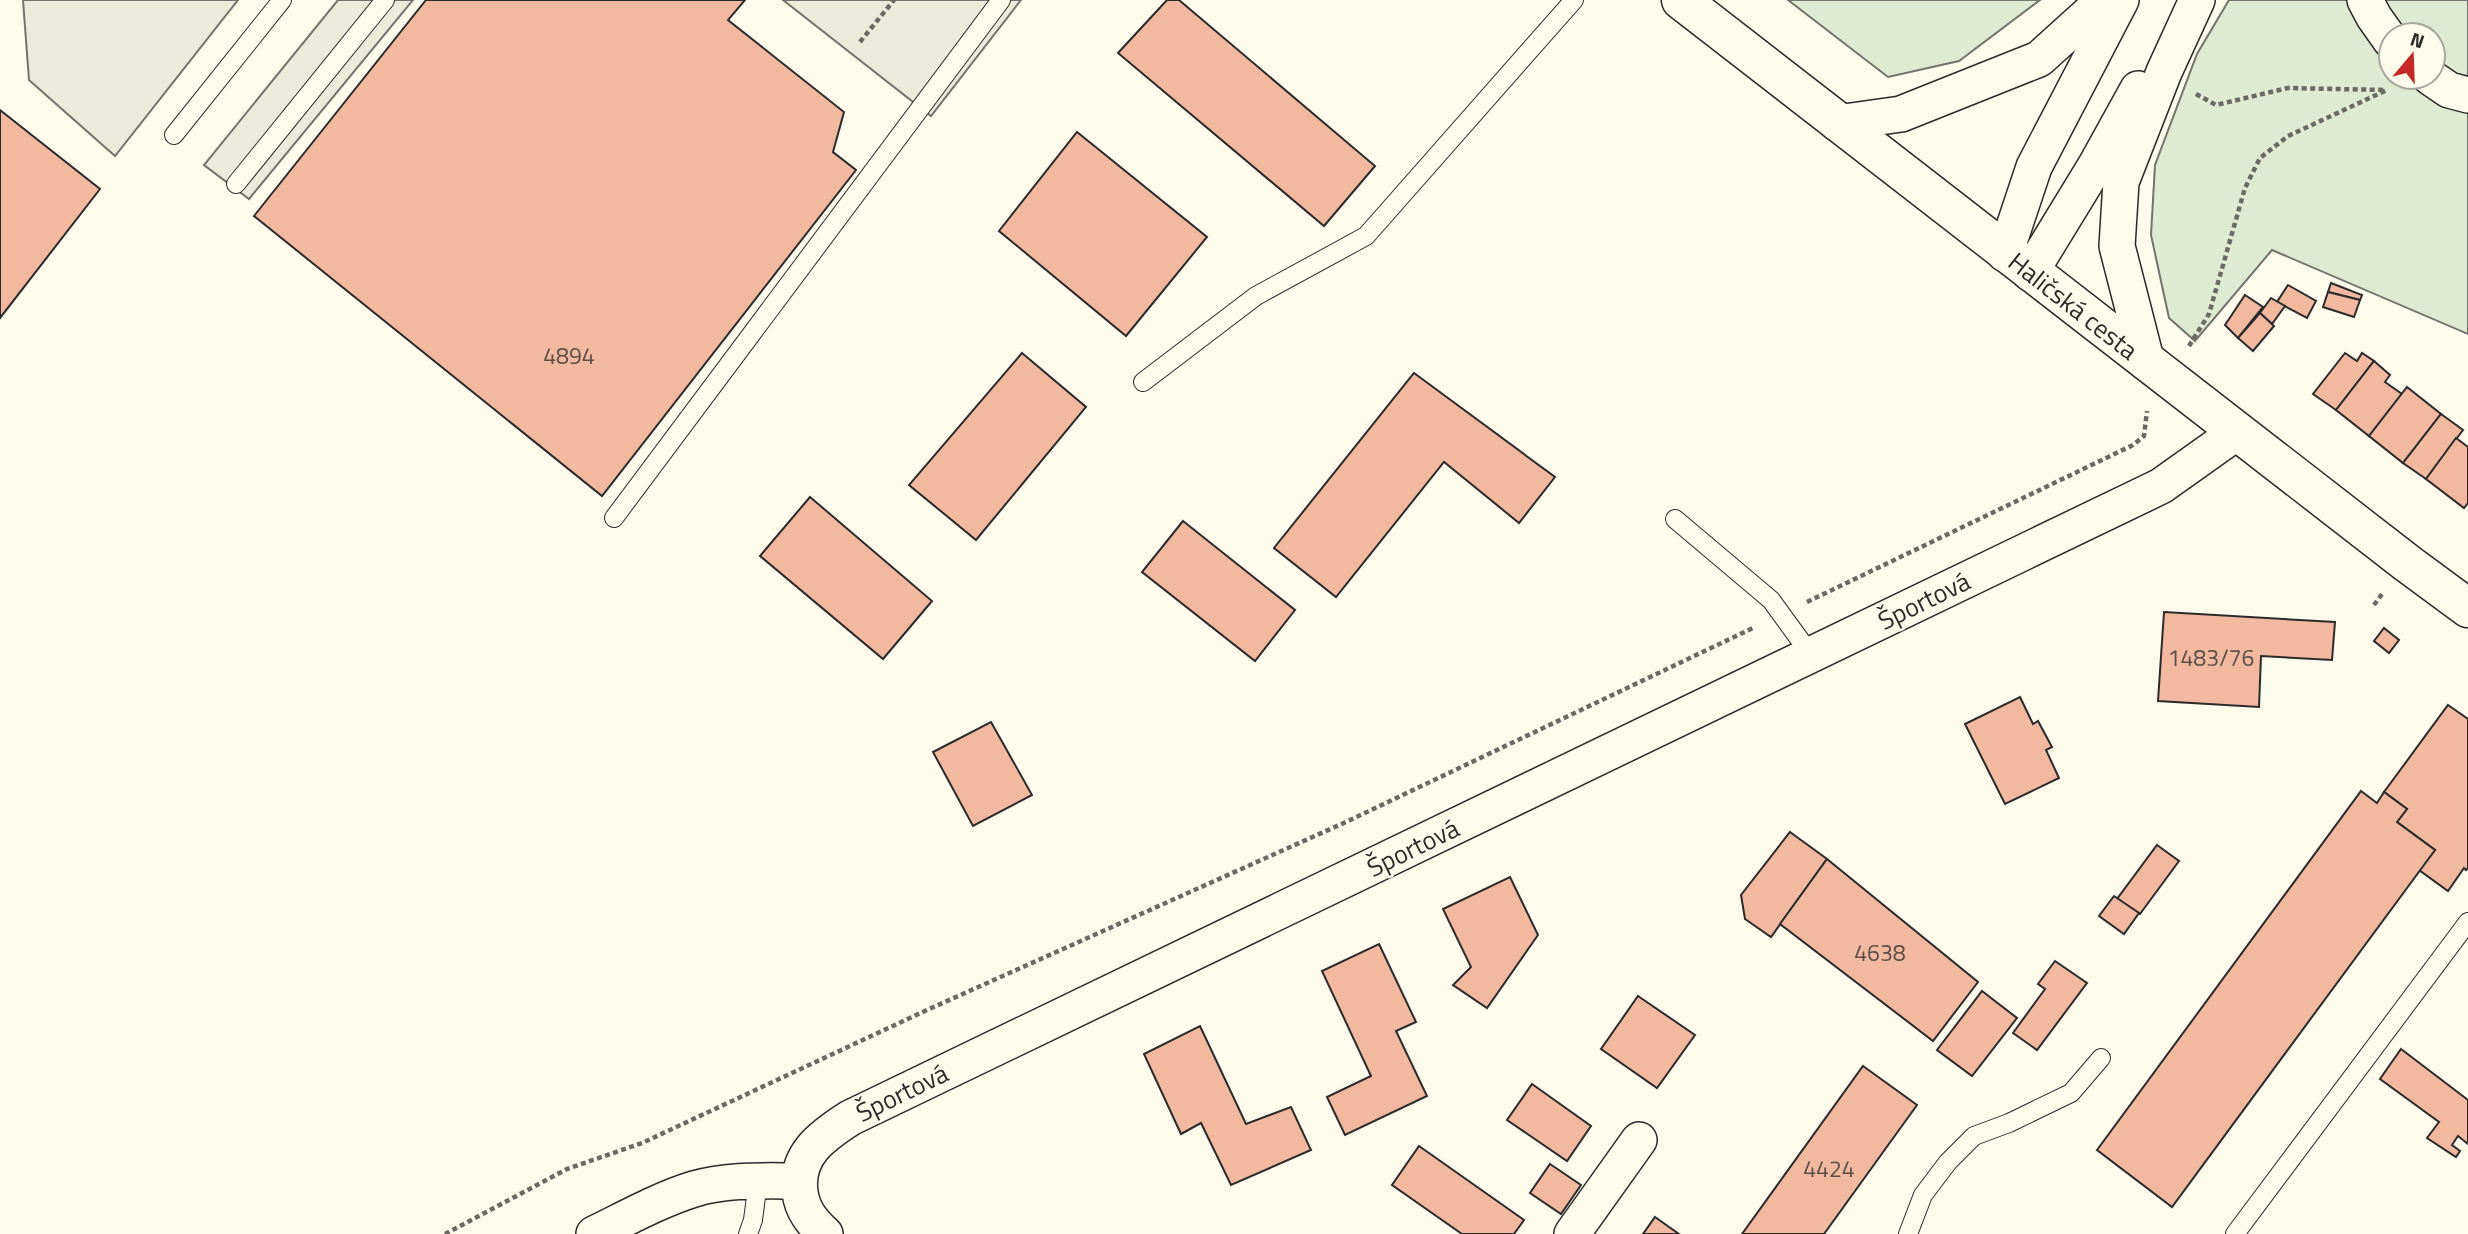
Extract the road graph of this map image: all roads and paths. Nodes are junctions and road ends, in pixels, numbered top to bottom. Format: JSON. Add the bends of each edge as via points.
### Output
{"nodes":[{"id":1,"x":282,"y":0,"type":"edge"},
{"id":2,"x":385,"y":0,"type":"edge"},
{"id":3,"x":894,"y":0,"type":"edge"},
{"id":4,"x":1002,"y":0,"type":"edge"},
{"id":5,"x":1574,"y":0,"type":"edge"},
{"id":6,"x":1681,"y":0,"type":"edge"},
{"id":7,"x":2101,"y":0,"type":"edge"},
{"id":8,"x":2121,"y":0,"type":"edge"},
{"id":9,"x":2195,"y":0,"type":"edge"},
{"id":10,"x":2365,"y":0,"type":"edge"},
{"id":11,"x":2377,"y":21,"type":"edge"},
{"id":12,"x":860,"y":42,"type":"dead end"},
{"id":13,"x":2447,"y":89,"type":"edge"},
{"id":14,"x":2377,"y":90,"type":"edge"},
{"id":15,"x":2385,"y":91,"type":"edge"},
{"id":16,"x":2468,"y":95,"type":"edge"},
{"id":17,"x":2216,"y":105,"type":"dead end"},
{"id":18,"x":1837,"y":123,"type":"junction"},
{"id":19,"x":174,"y":135,"type":"dead end"},
{"id":20,"x":236,"y":184,"type":"dead end"},
{"id":21,"x":2018,"y":263,"type":"junction"},
{"id":22,"x":2186,"y":351,"type":"dead end"},
{"id":23,"x":2147,"y":363,"type":"junction"},
{"id":24,"x":1143,"y":383,"type":"dead end"},
{"id":25,"x":2148,"y":408,"type":"dead end"},
{"id":26,"x":2237,"y":432,"type":"junction"},
{"id":27,"x":614,"y":518,"type":"dead end"},
{"id":28,"x":1675,"y":519,"type":"dead end"},
{"id":29,"x":1814,"y":598,"type":"dead end"},
{"id":30,"x":2468,"y":608,"type":"edge"},
{"id":31,"x":1756,"y":627,"type":"dead end"},
{"id":32,"x":1811,"y":655,"type":"junction"},
{"id":33,"x":2468,"y":922,"type":"edge"},
{"id":34,"x":2101,"y":1058,"type":"dead end"},
{"id":35,"x":1639,"y":1140,"type":"dead end"},
{"id":36,"x":758,"y":1181,"type":"junction"},
{"id":37,"x":798,"y":1181,"type":"junction"},
{"id":38,"x":445,"y":1234,"type":"edge"},
{"id":39,"x":594,"y":1234,"type":"edge"},
{"id":40,"x":748,"y":1234,"type":"edge"},
{"id":41,"x":825,"y":1234,"type":"edge"},
{"id":42,"x":1572,"y":1234,"type":"edge"},
{"id":43,"x":1908,"y":1234,"type":"edge"},
{"id":44,"x":2235,"y":1234,"type":"edge"}],
"edges":[{"from":1,"to":19,"type":"lane"},
{"from":2,"to":20,"type":"lane"},
{"from":3,"to":12,"type":"path"},
{"from":4,"to":27,"type":"lane"},
{"from":5,"to":24,"type":"lane","via":[[1366,236],[1256,296]]},
{"from":6,"to":18,"type":"main road","name":"Haličská cesta"},
{"from":7,"to":18,"type":"street","via":[[2039,59],[1901,114]]},
{"from":8,"to":21,"type":"street","via":[[2034,167]]},
{"from":9,"to":21,"type":"street","via":[[2152,63],[2096,165]]},
{"from":9,"to":23,"type":"street","via":[[2121,182],[2117,246]]},
{"from":10,"to":11,"type":"street"},
{"from":13,"to":16,"type":"street"},
{"from":14,"to":17,"type":"path","via":[[2288,88]]},
{"from":15,"to":22,"type":"path","via":[[2288,136],[2260,158],[2245,188],[2210,314]]},
{"from":18,"to":21,"type":"main road","name":"Haličská cesta"},
{"from":21,"to":23,"type":"main road","name":"Haličská cesta"},
{"from":23,"to":26,"type":"main road","name":"Haličská cesta"},
{"from":25,"to":29,"type":"path","via":[[2144,436],[2133,446]]},
{"from":26,"to":30,"type":"main road","name":"Haličská cesta"},
{"from":26,"to":32,"type":"street","name":"Športová","via":[[2161,486]]},
{"from":28,"to":32,"type":"lane","via":[[1771,600]]},
{"from":31,"to":38,"type":"path","via":[[1333,828],[642,1143],[567,1169]]},
{"from":32,"to":37,"type":"street","name":"Športová","via":[[850,1118],[811,1148]]},
{"from":33,"to":44,"type":"lane"},
{"from":34,"to":43,"type":"lane","via":[[2071,1093],[1974,1136],[1923,1195]]},
{"from":35,"to":42,"type":"street"},
{"from":36,"to":37,"type":"street"},
{"from":36,"to":39,"type":"street","via":[[696,1188]]},
{"from":36,"to":40,"type":"lane"},
{"from":37,"to":41,"type":"street","via":[[801,1204]]}]}
